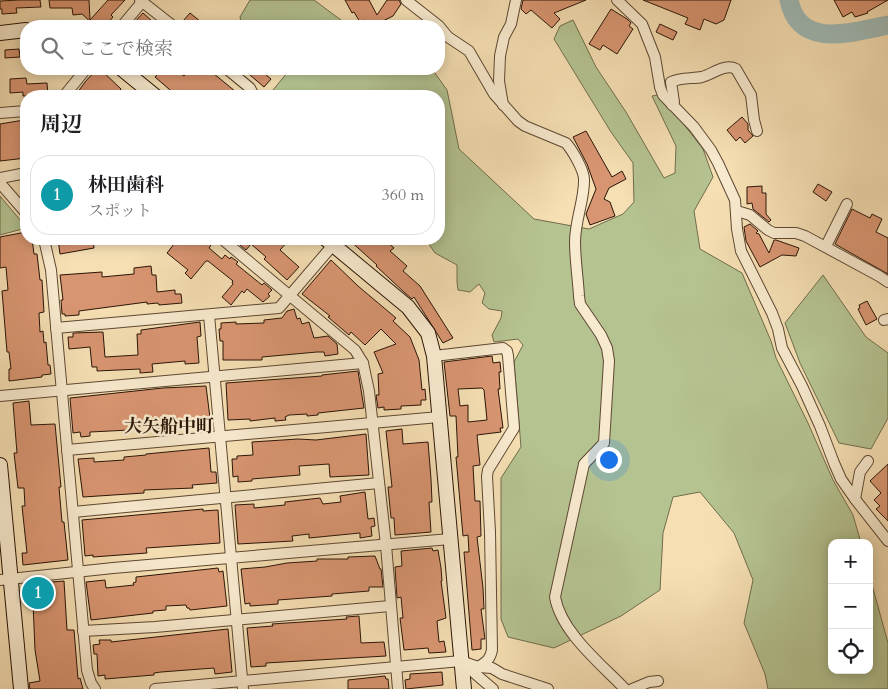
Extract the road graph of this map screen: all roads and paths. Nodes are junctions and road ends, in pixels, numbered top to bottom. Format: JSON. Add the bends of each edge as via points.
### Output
{"nodes":[{"id":1,"x":406,"y":0,"type":"edge"},
{"id":2,"x":516,"y":0,"type":"edge"},
{"id":3,"x":616,"y":0,"type":"edge"},
{"id":4,"x":141,"y":1,"type":"edge"},
{"id":5,"x":127,"y":20,"type":"edge"},
{"id":6,"x":165,"y":20,"type":"edge"},
{"id":7,"x":431,"y":20,"type":"edge"},
{"id":8,"x":20,"y":31,"type":"edge"},
{"id":9,"x":0,"y":33,"type":"edge"},
{"id":10,"x":445,"y":33,"type":"edge"},
{"id":11,"x":81,"y":75,"type":"edge"},
{"id":12,"x":129,"y":75,"type":"edge"},
{"id":13,"x":234,"y":75,"type":"edge"},
{"id":14,"x":69,"y":90,"type":"edge"},
{"id":15,"x":148,"y":90,"type":"edge"},
{"id":16,"x":251,"y":90,"type":"edge"},
{"id":17,"x":672,"y":104,"type":"junction"},
{"id":18,"x":503,"y":106,"type":"junction"},
{"id":19,"x":20,"y":111,"type":"edge"},
{"id":20,"x":0,"y":113,"type":"edge"},
{"id":21,"x":757,"y":131,"type":"dead end"},
{"id":22,"x":20,"y":174,"type":"edge"},
{"id":23,"x":0,"y":178,"type":"edge"},
{"id":24,"x":0,"y":183,"type":"edge"},
{"id":25,"x":847,"y":204,"type":"dead end"},
{"id":26,"x":20,"y":206,"type":"edge"},
{"id":27,"x":737,"y":211,"type":"junction"},
{"id":28,"x":45,"y":245,"type":"edge"},
{"id":29,"x":229,"y":245,"type":"edge"},
{"id":30,"x":328,"y":245,"type":"edge"},
{"id":31,"x":334,"y":245,"type":"edge"},
{"id":32,"x":826,"y":246,"type":"junction"},
{"id":33,"x":888,"y":282,"type":"edge"},
{"id":34,"x":291,"y":296,"type":"junction"},
{"id":35,"x":209,"y":315,"type":"junction"},
{"id":36,"x":56,"y":328,"type":"junction"},
{"id":37,"x":434,"y":356,"type":"junction"},
{"id":38,"x":363,"y":363,"type":"junction"},
{"id":39,"x":215,"y":376,"type":"junction"},
{"id":40,"x":60,"y":390,"type":"junction"},
{"id":41,"x":0,"y":396,"type":"edge"},
{"id":42,"x":439,"y":417,"type":"junction"},
{"id":43,"x":374,"y":424,"type":"junction"},
{"id":44,"x":220,"y":437,"type":"junction"},
{"id":45,"x":67,"y":450,"type":"junction"},
{"id":46,"x":868,"y":460,"type":"dead end"},
{"id":47,"x":0,"y":465,"type":"edge"},
{"id":48,"x":379,"y":483,"type":"junction"},
{"id":49,"x":226,"y":497,"type":"junction"},
{"id":50,"x":855,"y":499,"type":"junction"},
{"id":51,"x":73,"y":512,"type":"junction"},
{"id":52,"x":450,"y":539,"type":"junction"},
{"id":53,"x":888,"y":541,"type":"edge"},
{"id":54,"x":386,"y":545,"type":"junction"},
{"id":55,"x":231,"y":558,"type":"junction"},
{"id":56,"x":78,"y":572,"type":"junction"},
{"id":57,"x":6,"y":580,"type":"edge"},
{"id":58,"x":390,"y":606,"type":"junction"},
{"id":59,"x":236,"y":620,"type":"junction"},
{"id":60,"x":83,"y":632,"type":"junction"},
{"id":61,"x":461,"y":661,"type":"junction"},
{"id":62,"x":396,"y":666,"type":"junction"},
{"id":63,"x":478,"y":667,"type":"junction"},
{"id":64,"x":658,"y":680,"type":"dead end"},
{"id":65,"x":243,"y":685,"type":"edge"},
{"id":66,"x":20,"y":689,"type":"edge"},
{"id":67,"x":95,"y":689,"type":"edge"},
{"id":68,"x":155,"y":689,"type":"edge"},
{"id":69,"x":398,"y":689,"type":"edge"},
{"id":70,"x":464,"y":689,"type":"edge"},
{"id":71,"x":493,"y":689,"type":"edge"},
{"id":72,"x":548,"y":689,"type":"edge"},
{"id":73,"x":624,"y":689,"type":"edge"},
{"id":74,"x":632,"y":689,"type":"edge"}],
"edges":[{"from":1,"to":7,"type":"street"},
{"from":2,"to":18,"type":"street","via":[[500,56]]},
{"from":3,"to":17,"type":"street","via":[[642,24],[655,57],[660,88]]},
{"from":4,"to":5,"type":"street"},
{"from":4,"to":6,"type":"street"},
{"from":8,"to":9,"type":"street"},
{"from":10,"to":18,"type":"street","via":[[469,50]]},
{"from":11,"to":14,"type":"street"},
{"from":12,"to":15,"type":"street"},
{"from":13,"to":16,"type":"street"},
{"from":17,"to":21,"type":"street","via":[[671,82],[702,77],[732,67],[751,95]]},
{"from":17,"to":27,"type":"street","via":[[714,155]]},
{"from":18,"to":73,"type":"street","via":[[525,126],[566,143],[584,174],[575,243],[580,304],[607,348],[609,377],[604,443],[584,464],[555,597],[560,616],[573,636]]},
{"from":19,"to":20,"type":"street"},
{"from":22,"to":23,"type":"street"},
{"from":24,"to":26,"type":"street"},
{"from":25,"to":32,"type":"street"},
{"from":27,"to":32,"type":"street","via":[[750,216],[768,230],[796,233]]},
{"from":27,"to":50,"type":"street","via":[[740,251],[772,313],[782,348],[841,479]]},
{"from":28,"to":36,"type":"street"},
{"from":29,"to":34,"type":"street"},
{"from":30,"to":34,"type":"street"},
{"from":31,"to":37,"type":"street","via":[[408,307],[428,333]]},
{"from":32,"to":33,"type":"street"},
{"from":34,"to":35,"type":"street","via":[[279,308]]},
{"from":34,"to":38,"type":"street","via":[[356,350]]},
{"from":35,"to":36,"type":"street"},
{"from":35,"to":39,"type":"street"},
{"from":36,"to":40,"type":"street"},
{"from":37,"to":42,"type":"street"},
{"from":37,"to":63,"type":"street","via":[[503,348],[508,356],[514,428],[488,470],[492,650],[487,662]]},
{"from":38,"to":39,"type":"street"},
{"from":38,"to":43,"type":"street"},
{"from":39,"to":40,"type":"street"},
{"from":39,"to":44,"type":"street"},
{"from":40,"to":41,"type":"street"},
{"from":40,"to":45,"type":"street"},
{"from":42,"to":43,"type":"street"},
{"from":42,"to":52,"type":"street"},
{"from":43,"to":44,"type":"street"},
{"from":43,"to":48,"type":"street"},
{"from":44,"to":45,"type":"street"},
{"from":44,"to":49,"type":"street"},
{"from":45,"to":51,"type":"street"},
{"from":46,"to":50,"type":"street","via":[[860,472]]},
{"from":47,"to":57,"type":"street"},
{"from":48,"to":49,"type":"street"},
{"from":48,"to":54,"type":"street"},
{"from":49,"to":51,"type":"street"},
{"from":49,"to":55,"type":"street"},
{"from":50,"to":53,"type":"street"},
{"from":51,"to":56,"type":"street"},
{"from":52,"to":54,"type":"street"},
{"from":52,"to":61,"type":"street"},
{"from":54,"to":55,"type":"street"},
{"from":54,"to":58,"type":"street"},
{"from":55,"to":56,"type":"street"},
{"from":55,"to":59,"type":"street"},
{"from":56,"to":57,"type":"street"},
{"from":56,"to":60,"type":"street"},
{"from":57,"to":66,"type":"street"},
{"from":58,"to":59,"type":"street"},
{"from":58,"to":62,"type":"street"},
{"from":59,"to":60,"type":"street"},
{"from":59,"to":65,"type":"street"},
{"from":60,"to":67,"type":"street","via":[[87,670]]},
{"from":61,"to":62,"type":"street"},
{"from":61,"to":63,"type":"street"},
{"from":61,"to":70,"type":"street"},
{"from":61,"to":71,"type":"street"},
{"from":62,"to":65,"type":"street"},
{"from":62,"to":69,"type":"street"},
{"from":63,"to":72,"type":"street","via":[[492,668]]},
{"from":64,"to":74,"type":"street"},
{"from":65,"to":68,"type":"street"}]}
